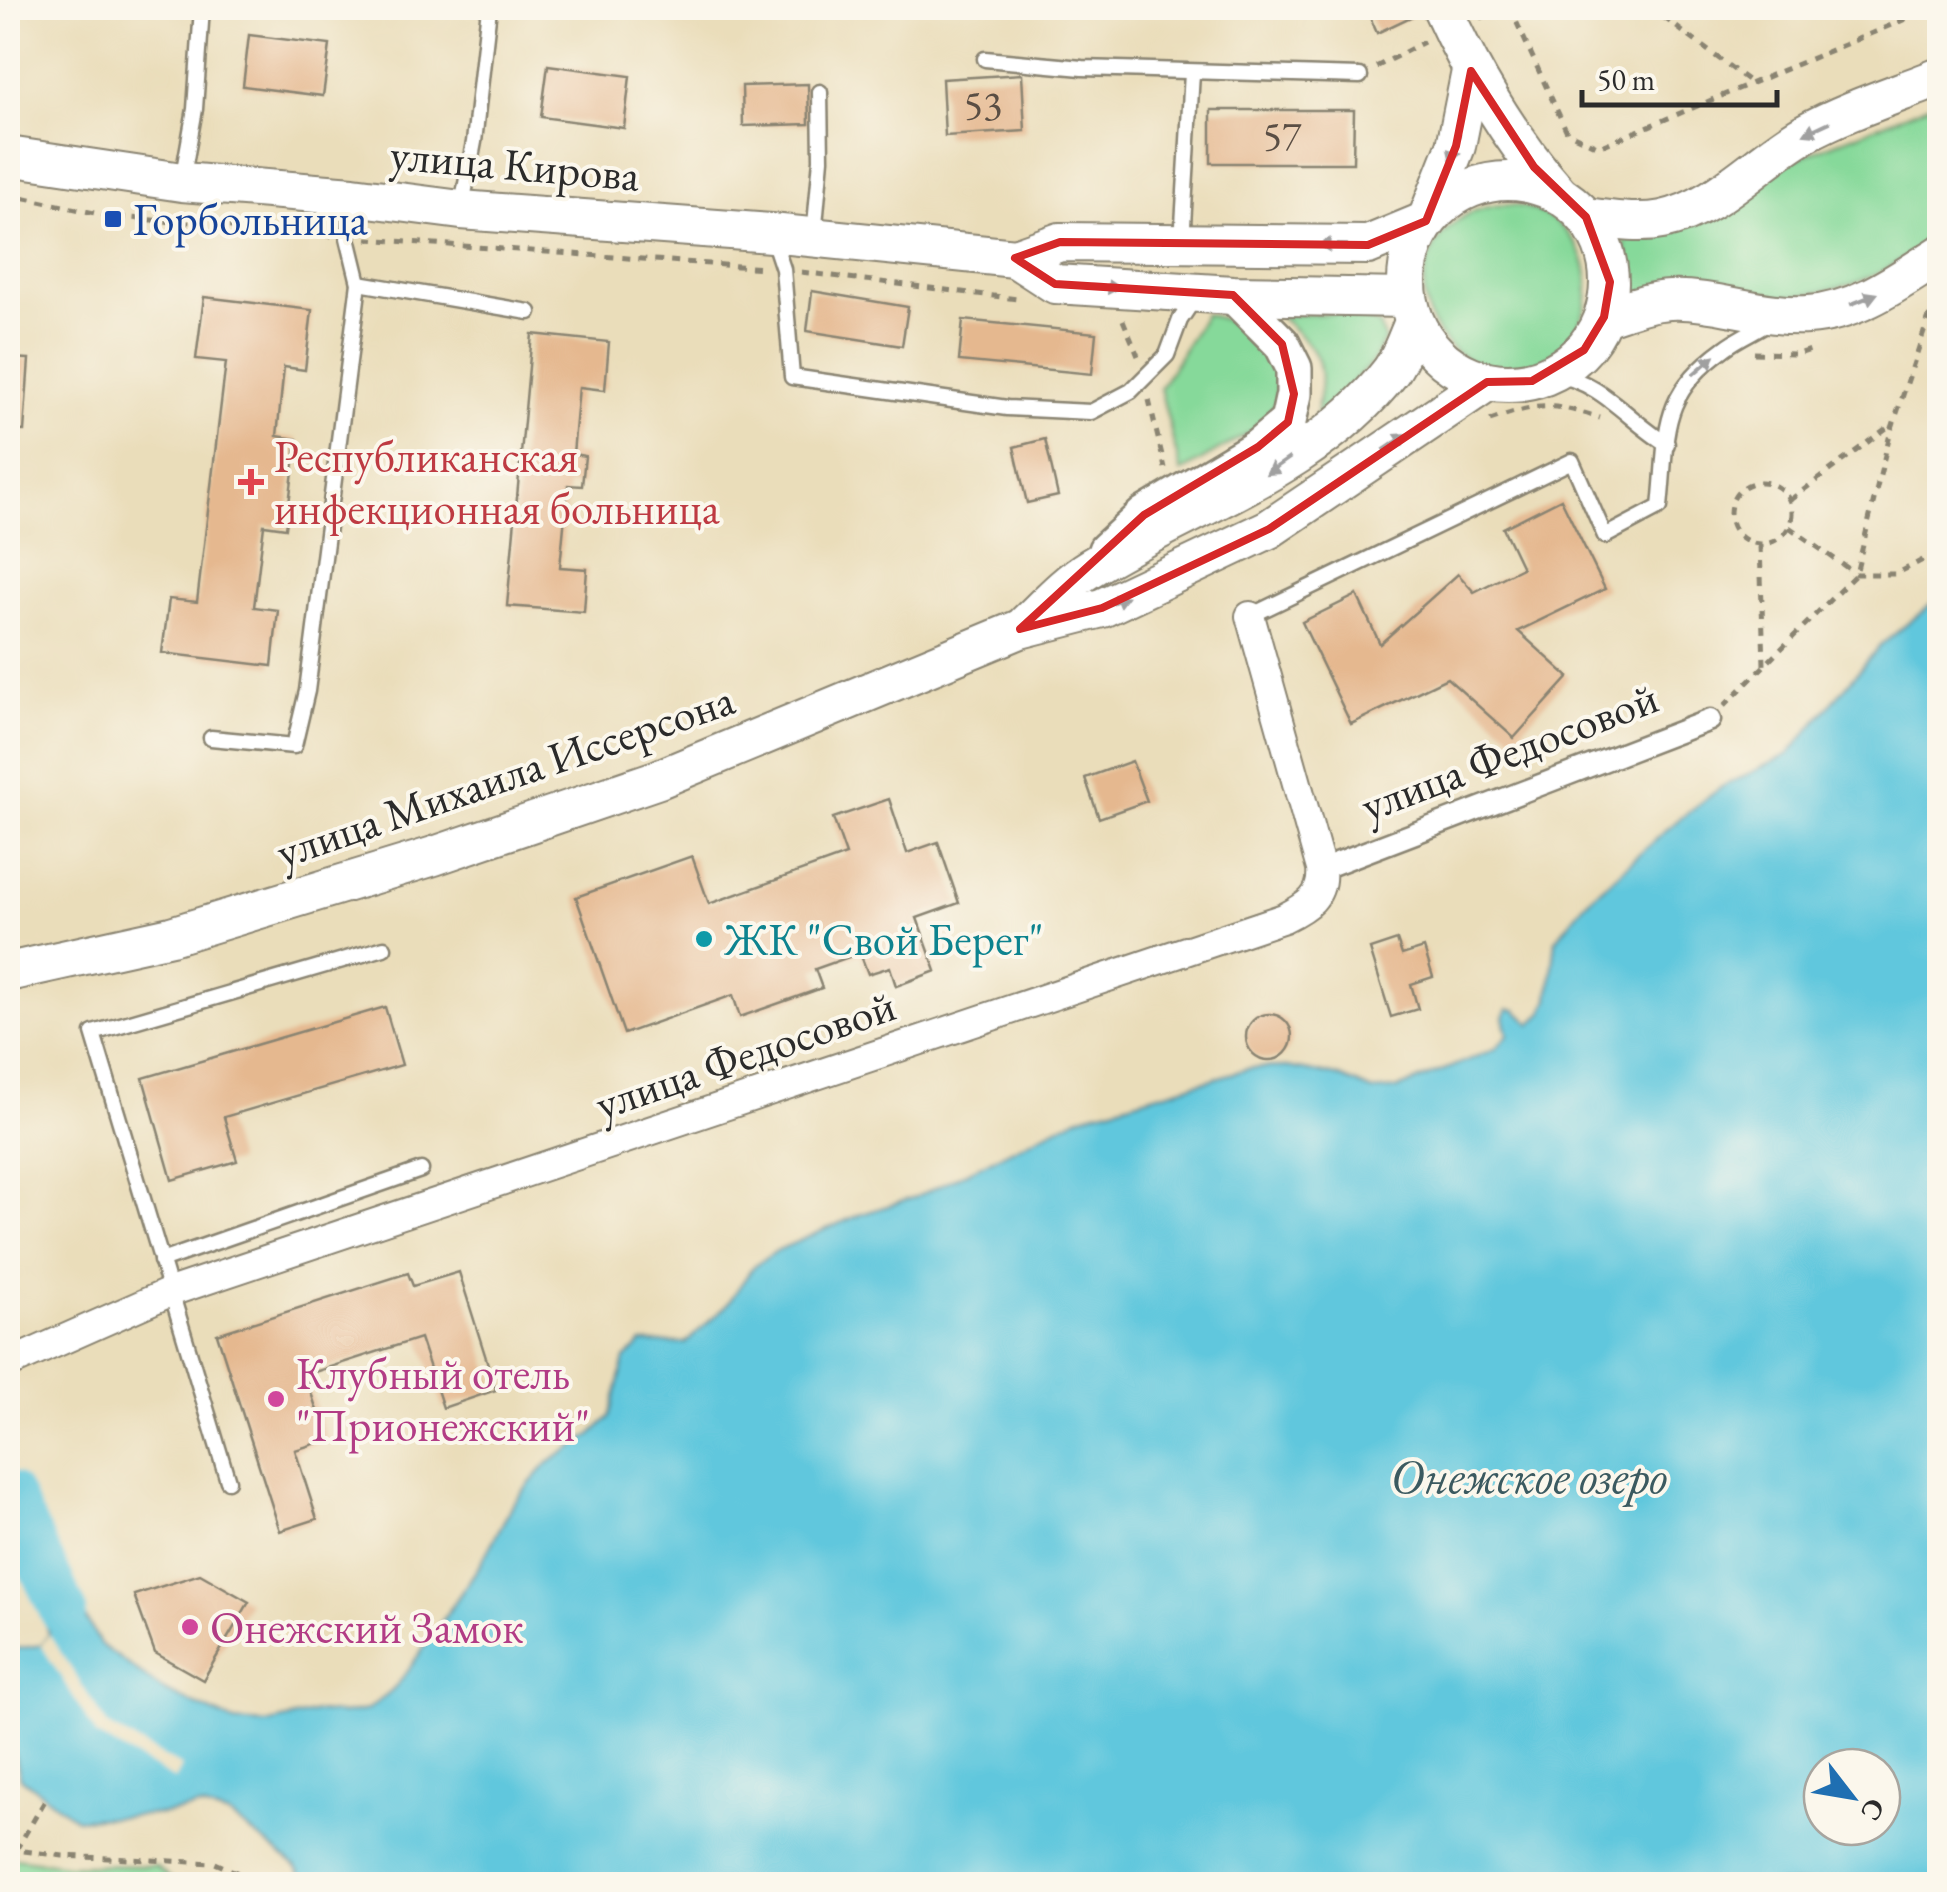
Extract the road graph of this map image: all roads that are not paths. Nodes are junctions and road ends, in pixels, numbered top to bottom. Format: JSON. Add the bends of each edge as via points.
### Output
{"nodes":[{"id":1,"x":202,"y":8,"type":"edge"},
{"id":2,"x":489,"y":8,"type":"edge"},
{"id":3,"x":1436,"y":23,"type":"edge"},
{"id":4,"x":985,"y":59,"type":"dead end"},
{"id":5,"x":1470,"y":71,"type":"junction"},
{"id":6,"x":1192,"y":73,"type":"junction"},
{"id":7,"x":1360,"y":76,"type":"road end"},
{"id":8,"x":1940,"y":77,"type":"edge"},
{"id":9,"x":820,"y":92,"type":"dead end"},
{"id":10,"x":8,"y":156,"type":"edge"},
{"id":11,"x":182,"y":182,"type":"junction"},
{"id":12,"x":353,"y":196,"type":"junction"},
{"id":13,"x":1572,"y":205,"type":"junction"},
{"id":14,"x":461,"y":210,"type":"junction"},
{"id":15,"x":1426,"y":222,"type":"junction"},
{"id":16,"x":772,"y":233,"type":"junction"},
{"id":17,"x":814,"y":237,"type":"junction"},
{"id":18,"x":1182,"y":242,"type":"junction"},
{"id":19,"x":1940,"y":255,"type":"edge"},
{"id":20,"x":1016,"y":258,"type":"junction"},
{"id":21,"x":359,"y":282,"type":"junction"},
{"id":22,"x":1216,"y":294,"type":"junction"},
{"id":23,"x":1411,"y":310,"type":"junction"},
{"id":24,"x":529,"y":312,"type":"dead end"},
{"id":25,"x":1780,"y":315,"type":"junction"},
{"id":26,"x":1604,"y":317,"type":"junction"},
{"id":27,"x":1553,"y":374,"type":"junction"},
{"id":28,"x":1487,"y":382,"type":"junction"},
{"id":29,"x":1667,"y":444,"type":"junction"},
{"id":30,"x":1085,"y":570,"type":"junction"},
{"id":31,"x":1250,"y":616,"type":"joint"},
{"id":32,"x":1020,"y":628,"type":"junction"},
{"id":33,"x":1710,"y":720,"type":"road end"},
{"id":34,"x":210,"y":738,"type":"dead end"},
{"id":35,"x":1321,"y":869,"type":"junction"},
{"id":36,"x":384,"y":948,"type":"dead end"},
{"id":37,"x":8,"y":972,"type":"edge"},
{"id":38,"x":421,"y":1170,"type":"dead end"},
{"id":39,"x":160,"y":1261,"type":"junction"},
{"id":40,"x":170,"y":1292,"type":"junction"},
{"id":41,"x":8,"y":1364,"type":"edge"},
{"id":42,"x":228,"y":1482,"type":"dead end"}],
"edges":[{"from":1,"to":11,"type":"lane"},
{"from":2,"to":14,"type":"lane"},
{"from":3,"to":5,"type":"main road"},
{"from":4,"to":6,"type":"lane"},
{"from":5,"to":13,"type":"main road","via":[[1534,167]]},
{"from":5,"to":15,"type":"main road","one_way":true,"via":[[1456,146]]},
{"from":6,"to":7,"type":"lane"},
{"from":6,"to":18,"type":"lane"},
{"from":8,"to":13,"type":"main road","one_way":true,"via":[[1810,131],[1683,215],[1644,222]]},
{"from":9,"to":17,"type":"lane"},
{"from":10,"to":11,"type":"main road","name":"улица Кирова"},
{"from":11,"to":12,"type":"main road","name":"улица Кирова"},
{"from":12,"to":14,"type":"main road","name":"улица Кирова"},
{"from":12,"to":21,"type":"lane","via":[[348,238]]},
{"from":13,"to":15,"type":"main road","via":[[1523,181],[1486,182],[1452,196]]},
{"from":13,"to":26,"type":"main road","via":[[1604,247],[1610,282]]},
{"from":14,"to":16,"type":"main road","name":"улица Кирова"},
{"from":15,"to":18,"type":"main road","name":"улица Кирова","one_way":true,"via":[[1368,245]]},
{"from":15,"to":23,"type":"main road","via":[[1410,258]]},
{"from":16,"to":17,"type":"main road","name":"улица Кирова"},
{"from":16,"to":22,"type":"lane","via":[[783,270],[792,377],[1008,408],[1091,412],[1131,391],[1166,355],[1180,320]]},
{"from":17,"to":20,"type":"main road","name":"улица Кирова"},
{"from":18,"to":20,"type":"main road","name":"улица Кирова","via":[[1060,242]]},
{"from":25,"to":19,"type":"main road","one_way":true,"via":[[1862,302]]},
{"from":20,"to":22,"type":"main road","name":"улица Кирова","one_way":true,"via":[[1055,284]]},
{"from":21,"to":24,"type":"lane"},
{"from":21,"to":34,"type":"lane","via":[[307,691],[294,746]]},
{"from":22,"to":23,"type":"main road","name":"улица Кирова"},
{"from":22,"to":30,"type":"street","via":[[1282,344],[1294,368],[1288,422],[1144,514]]},
{"from":23,"to":28,"type":"main road","via":[[1431,350]]},
{"from":23,"to":30,"type":"main road","name":"улица Михаила Иссерсона","one_way":true,"via":[[1394,368],[1354,413],[1260,479]]},
{"from":25,"to":26,"type":"main road","via":[[1675,300]]},
{"from":29,"to":25,"type":"lane","one_way":true,"via":[[1670,410],[1696,370]]},
{"from":26,"to":27,"type":"main road","via":[[1584,350]]},
{"from":27,"to":28,"type":"main road"},
{"from":27,"to":29,"type":"lane","via":[[1582,380]]},
{"from":32,"to":28,"type":"main road","name":"улица Михаила Иссерсона","one_way":true,"via":[[1102,608],[1269,529]]},
{"from":29,"to":31,"type":"lane","via":[[1660,507],[1605,536],[1572,460]]},
{"from":30,"to":32,"type":"main road","name":"улица Михаила Иссерсона"},
{"from":31,"to":35,"type":"street"},
{"from":32,"to":37,"type":"main road","name":"улица Михаила Иссерсона","via":[[660,779],[434,856],[171,936]]},
{"from":33,"to":35,"type":"street","name":"улица Федосовой"},
{"from":35,"to":40,"type":"street","name":"улица Федосовой","via":[[1311,904],[1284,918]]},
{"from":36,"to":39,"type":"lane","via":[[93,1033]]},
{"from":38,"to":39,"type":"lane"},
{"from":39,"to":40,"type":"lane"},
{"from":40,"to":41,"type":"street","name":"улица Федосовой"},
{"from":40,"to":42,"type":"lane"}]}
